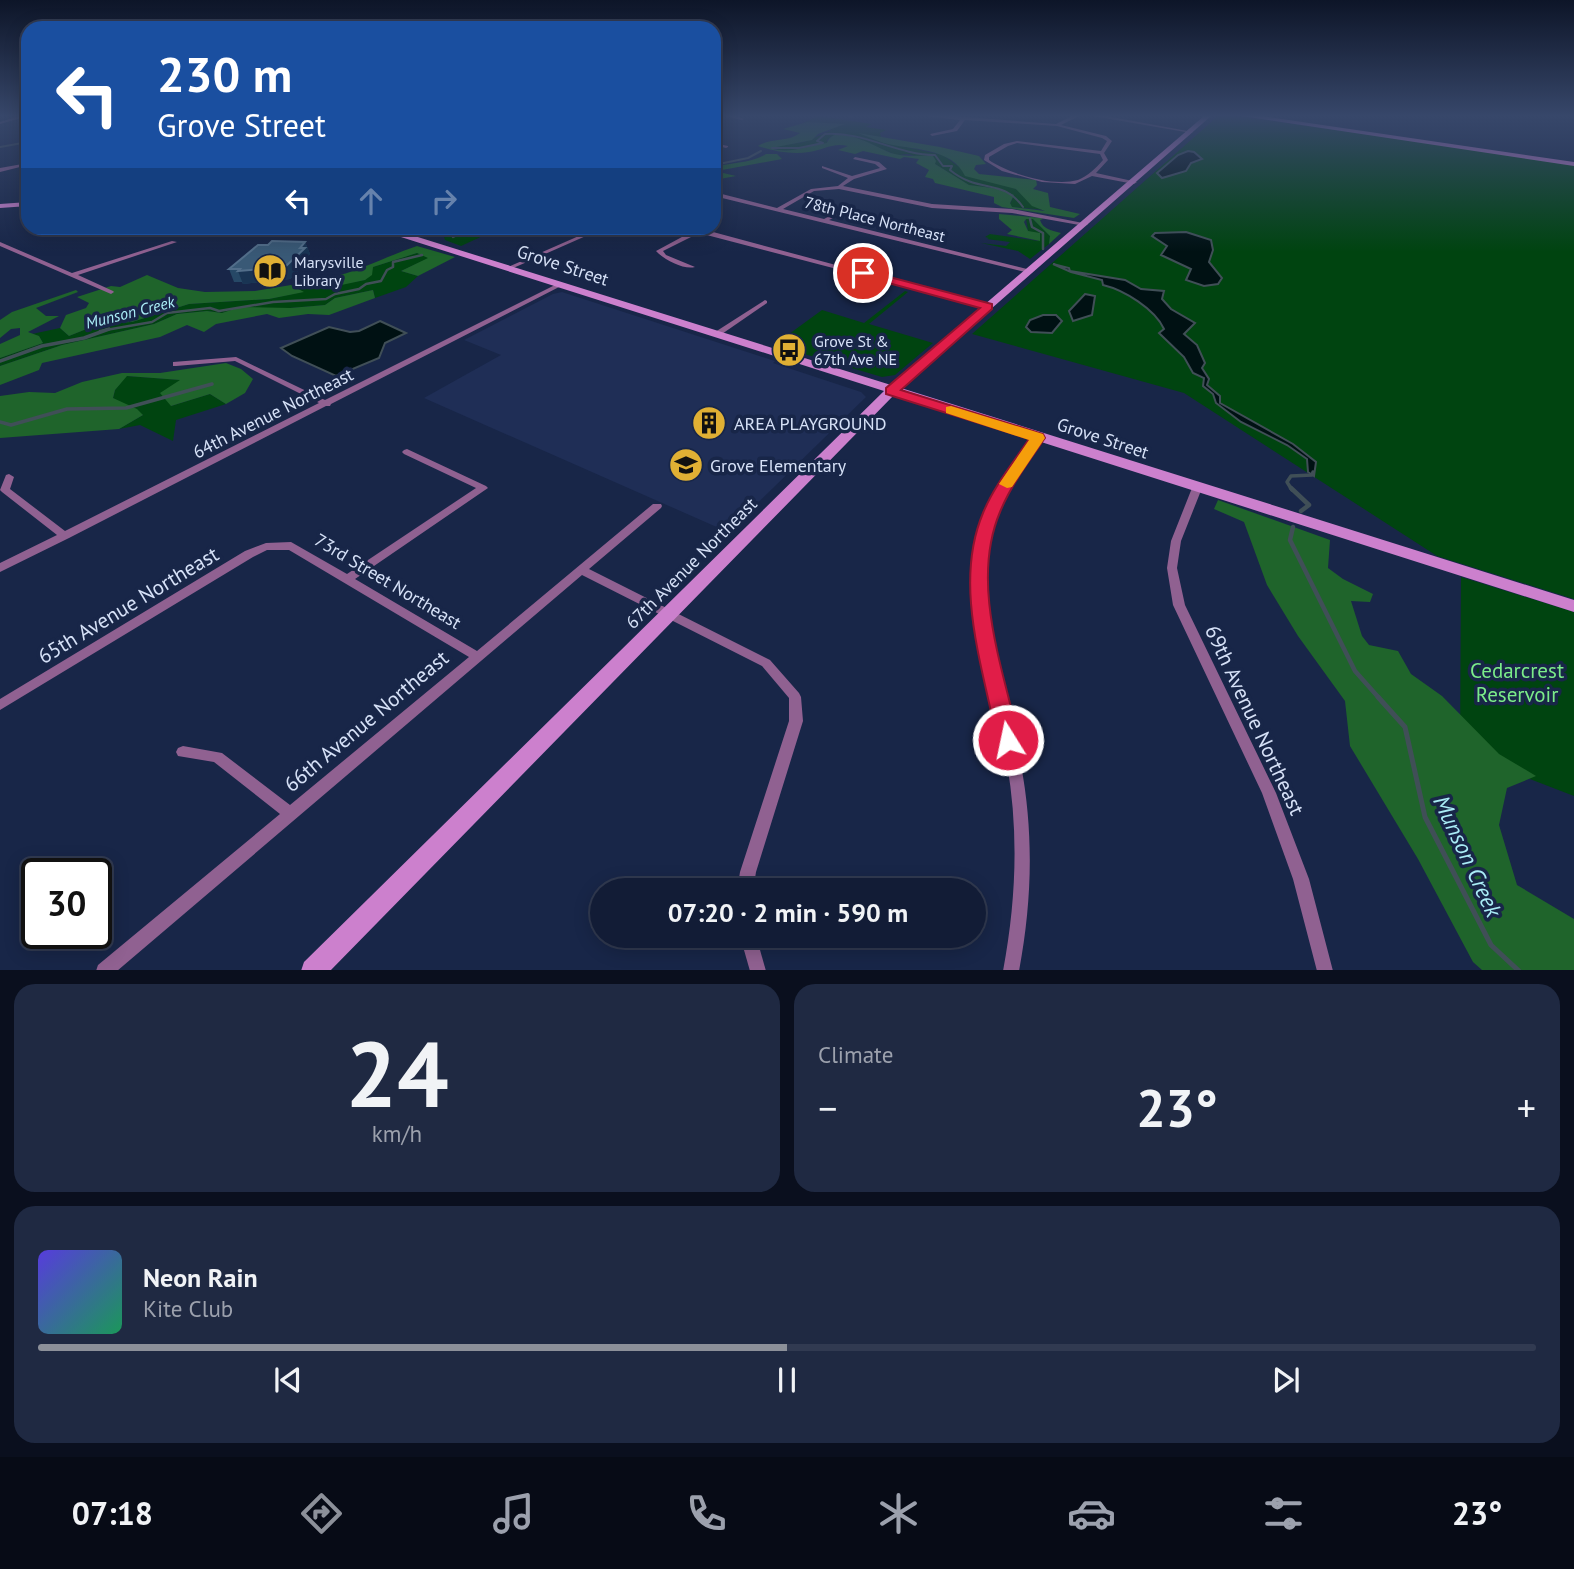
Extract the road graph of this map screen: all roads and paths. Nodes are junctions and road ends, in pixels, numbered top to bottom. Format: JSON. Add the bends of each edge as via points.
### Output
{"nodes":[{"id":1,"x":869,"y":161,"type":"edge"},
{"id":2,"x":988,"y":161,"type":"edge"},
{"id":3,"x":1105,"y":161,"type":"edge"},
{"id":4,"x":1158,"y":161,"type":"edge"},
{"id":5,"x":1555,"y":161,"type":"edge"},
{"id":6,"x":1574,"y":164,"type":"edge"},
{"id":7,"x":21,"y":166,"type":"edge"},
{"id":8,"x":824,"y":167,"type":"dead end"},
{"id":9,"x":0,"y":170,"type":"edge"},
{"id":10,"x":1092,"y":174,"type":"junction"},
{"id":11,"x":852,"y":178,"type":"junction"},
{"id":12,"x":1134,"y":182,"type":"junction"},
{"id":13,"x":839,"y":187,"type":"junction"},
{"id":14,"x":721,"y":196,"type":"edge"},
{"id":15,"x":21,"y":204,"type":"edge"},
{"id":16,"x":0,"y":206,"type":"edge"},
{"id":17,"x":779,"y":209,"type":"junction"},
{"id":18,"x":846,"y":209,"type":"dead end"},
{"id":19,"x":826,"y":220,"type":"junction"},
{"id":20,"x":1085,"y":223,"type":"junction"},
{"id":21,"x":404,"y":235,"type":"edge"},
{"id":22,"x":585,"y":235,"type":"edge"},
{"id":23,"x":690,"y":235,"type":"edge"},
{"id":24,"x":719,"y":235,"type":"edge"},
{"id":25,"x":174,"y":242,"type":"dead end"},
{"id":26,"x":0,"y":244,"type":"edge"},
{"id":27,"x":692,"y":267,"type":"dead end"},
{"id":28,"x":509,"y":268,"type":"junction"},
{"id":29,"x":1029,"y":271,"type":"junction"},
{"id":30,"x":72,"y":275,"type":"junction"},
{"id":31,"x":559,"y":285,"type":"junction"},
{"id":32,"x":111,"y":292,"type":"dead end"},
{"id":33,"x":765,"y":302,"type":"dead end"},
{"id":34,"x":988,"y":307,"type":"junction"},
{"id":35,"x":716,"y":334,"type":"junction"},
{"id":36,"x":176,"y":364,"type":"dead end"},
{"id":37,"x":891,"y":391,"type":"junction"},
{"id":38,"x":327,"y":404,"type":"junction"},
{"id":39,"x":1037,"y":438,"type":"junction"},
{"id":40,"x":407,"y":452,"type":"dead end"},
{"id":41,"x":9,"y":477,"type":"dead end"},
{"id":42,"x":1197,"y":488,"type":"junction"},
{"id":43,"x":657,"y":506,"type":"dead end"},
{"id":44,"x":65,"y":536,"type":"junction"},
{"id":45,"x":279,"y":545,"type":"joint"},
{"id":46,"x":0,"y":568,"type":"edge"},
{"id":47,"x":581,"y":570,"type":"junction"},
{"id":48,"x":348,"y":579,"type":"junction"},
{"id":49,"x":1574,"y":606,"type":"edge"},
{"id":50,"x":670,"y":614,"type":"junction"},
{"id":51,"x":476,"y":656,"type":"junction"},
{"id":52,"x":0,"y":705,"type":"edge"},
{"id":53,"x":183,"y":752,"type":"dead end"},
{"id":54,"x":289,"y":813,"type":"junction"},
{"id":55,"x":747,"y":878,"type":"edge"},
{"id":56,"x":751,"y":948,"type":"edge"},
{"id":57,"x":105,"y":970,"type":"edge"},
{"id":58,"x":314,"y":970,"type":"edge"},
{"id":59,"x":758,"y":970,"type":"edge"},
{"id":60,"x":1010,"y":970,"type":"edge"},
{"id":61,"x":1325,"y":970,"type":"edge"}],
"edges":[{"from":1,"to":11,"type":"street","via":[[884,169]]},
{"from":2,"to":10,"type":"street","via":[[1002,170],[1053,181],[1075,182]]},
{"from":3,"to":10,"type":"street"},
{"from":4,"to":12,"type":"street","name":"67th Avenue Northeast"},
{"from":5,"to":6,"type":"street"},
{"from":7,"to":9,"type":"street"},
{"from":8,"to":11,"type":"street"},
{"from":10,"to":12,"type":"street"},
{"from":11,"to":13,"type":"street"},
{"from":12,"to":20,"type":"street","name":"67th Avenue Northeast"},
{"from":13,"to":17,"type":"street","via":[[813,190]]},
{"from":13,"to":20,"type":"street","via":[[932,206],[1012,211]]},
{"from":14,"to":17,"type":"street","name":"78th Place Northeast"},
{"from":15,"to":16,"type":"street"},
{"from":17,"to":19,"type":"street","name":"78th Place Northeast"},
{"from":18,"to":19,"type":"street"},
{"from":19,"to":29,"type":"street","name":"78th Place Northeast"},
{"from":20,"to":29,"type":"street","name":"67th Avenue Northeast"},
{"from":21,"to":28,"type":"street","name":"Grove Street"},
{"from":22,"to":28,"type":"street"},
{"from":23,"to":27,"type":"street","via":[[659,251]]},
{"from":24,"to":34,"type":"street"},
{"from":25,"to":30,"type":"street"},
{"from":26,"to":30,"type":"street"},
{"from":28,"to":31,"type":"street","name":"Grove Street"},
{"from":29,"to":34,"type":"street","name":"67th Avenue Northeast"},
{"from":30,"to":32,"type":"street"},
{"from":31,"to":35,"type":"street","name":"Grove Street"},
{"from":31,"to":38,"type":"street","name":"64th Avenue Northeast"},
{"from":33,"to":35,"type":"street"},
{"from":34,"to":37,"type":"street","name":"67th Avenue Northeast"},
{"from":35,"to":37,"type":"street","name":"Grove Street"},
{"from":36,"to":38,"type":"street","via":[[236,359]]},
{"from":37,"to":39,"type":"street","name":"Grove Street"},
{"from":37,"to":50,"type":"street","name":"67th Avenue Northeast"},
{"from":38,"to":44,"type":"street","name":"64th Avenue Northeast"},
{"from":39,"to":42,"type":"street","name":"Grove Street"},
{"from":39,"to":60,"type":"street","via":[[992,512],[979,566],[981,611],[1020,807],[1022,882]]},
{"from":40,"to":48,"type":"street","via":[[483,488]]},
{"from":41,"to":44,"type":"street","via":[[5,491]]},
{"from":42,"to":49,"type":"street","name":"Grove Street"},
{"from":42,"to":61,"type":"street","name":"69th Avenue Northeast","via":[[1172,568],[1179,605],[1269,793],[1301,879]]},
{"from":43,"to":47,"type":"street","name":"66th Avenue Northeast"},
{"from":44,"to":46,"type":"street","name":"64th Avenue Northeast"},
{"from":45,"to":48,"type":"street","name":"73rd Street Northeast","via":[[291,546]]},
{"from":45,"to":52,"type":"street","name":"65th Avenue Northeast","via":[[250,554]]},
{"from":47,"to":50,"type":"street"},
{"from":47,"to":51,"type":"street","name":"66th Avenue Northeast"},
{"from":48,"to":51,"type":"street","name":"73rd Street Northeast"},
{"from":50,"to":55,"type":"street","via":[[766,663],[794,697],[796,721]]},
{"from":50,"to":58,"type":"street","name":"67th Avenue Northeast"},
{"from":51,"to":54,"type":"street","name":"66th Avenue Northeast"},
{"from":53,"to":54,"type":"street","via":[[217,757]]},
{"from":54,"to":57,"type":"street","name":"66th Avenue Northeast"},
{"from":56,"to":59,"type":"street"}]}
